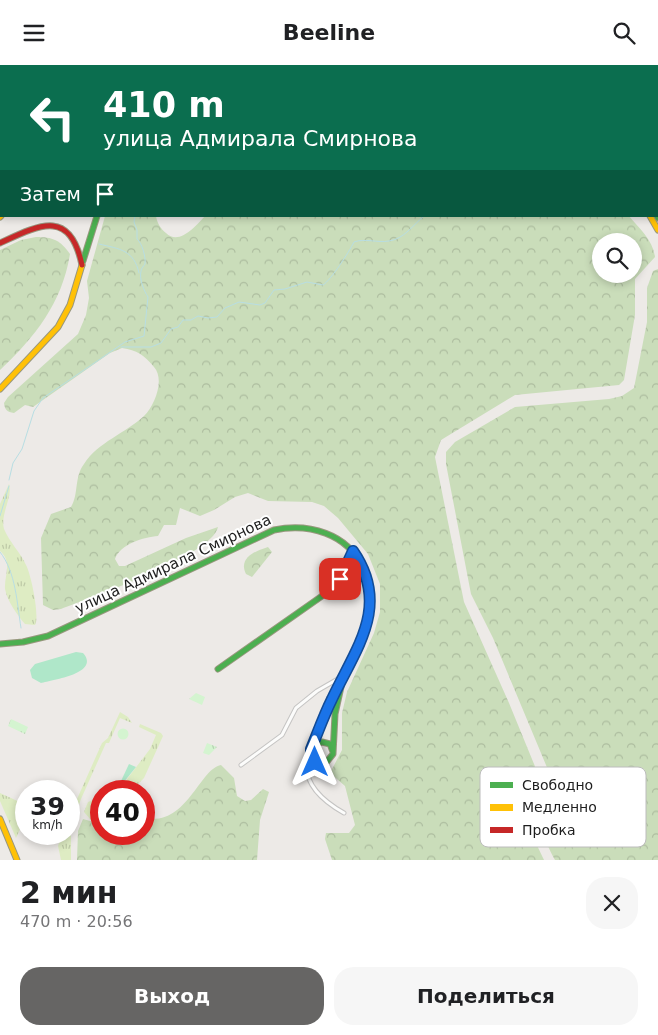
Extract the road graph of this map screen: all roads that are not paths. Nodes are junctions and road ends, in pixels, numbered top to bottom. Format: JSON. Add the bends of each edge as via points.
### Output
{"nodes":[{"id":1,"x":97,"y":217,"type":"edge"},
{"id":2,"x":651,"y":217,"type":"edge"},
{"id":3,"x":658,"y":230,"type":"edge"},
{"id":4,"x":0,"y":243,"type":"edge"},
{"id":5,"x":82,"y":265,"type":"junction"},
{"id":6,"x":0,"y":389,"type":"edge"},
{"id":7,"x":353,"y":551,"type":"junction"},
{"id":8,"x":0,"y":644,"type":"edge"},
{"id":9,"x":218,"y":669,"type":"dead end"},
{"id":10,"x":344,"y":676,"type":"junction"},
{"id":11,"x":311,"y":749,"type":"junction"},
{"id":12,"x":334,"y":752,"type":"junction"},
{"id":13,"x":323,"y":764,"type":"junction"},
{"id":14,"x":241,"y":765,"type":"dead end"},
{"id":15,"x":308,"y":775,"type":"junction"},
{"id":16,"x":344,"y":813,"type":"dead end"},
{"id":17,"x":0,"y":819,"type":"edge"},
{"id":18,"x":17,"y":860,"type":"edge"}],
"edges":[{"from":1,"to":5,"type":"main road"},
{"from":2,"to":3,"type":"main road"},
{"from":4,"to":5,"type":"main road","via":[[34,228],[45,225],[58,227],[73,237]]},
{"from":5,"to":6,"type":"main road","via":[[70,305],[58,327]]},
{"from":7,"to":8,"type":"main road","name":"улица Адмирала Смирнова","via":[[340,539],[316,529],[287,526],[48,635]]},
{"from":7,"to":9,"type":"main road","via":[[332,589]]},
{"from":7,"to":10,"type":"main road","name":"улица Адмирала Смирнова","via":[[368,580],[371,606],[363,636]]},
{"from":10,"to":11,"type":"main road","name":"улица Адмирала Смирнова"},
{"from":10,"to":12,"type":"main road","via":[[335,714]]},
{"from":10,"to":14,"type":"street","via":[[296,708],[282,735]]},
{"from":11,"to":12,"type":"main road","via":[[316,743],[324,742]]},
{"from":11,"to":13,"type":"main road","via":[[313,759]]},
{"from":11,"to":15,"type":"street","name":"улица Адмирала Смирнова","via":[[307,761]]},
{"from":12,"to":13,"type":"main road","via":[[330,761]]},
{"from":13,"to":15,"type":"street"},
{"from":15,"to":16,"type":"street","via":[[320,798]]},
{"from":17,"to":18,"type":"main road"}]}
